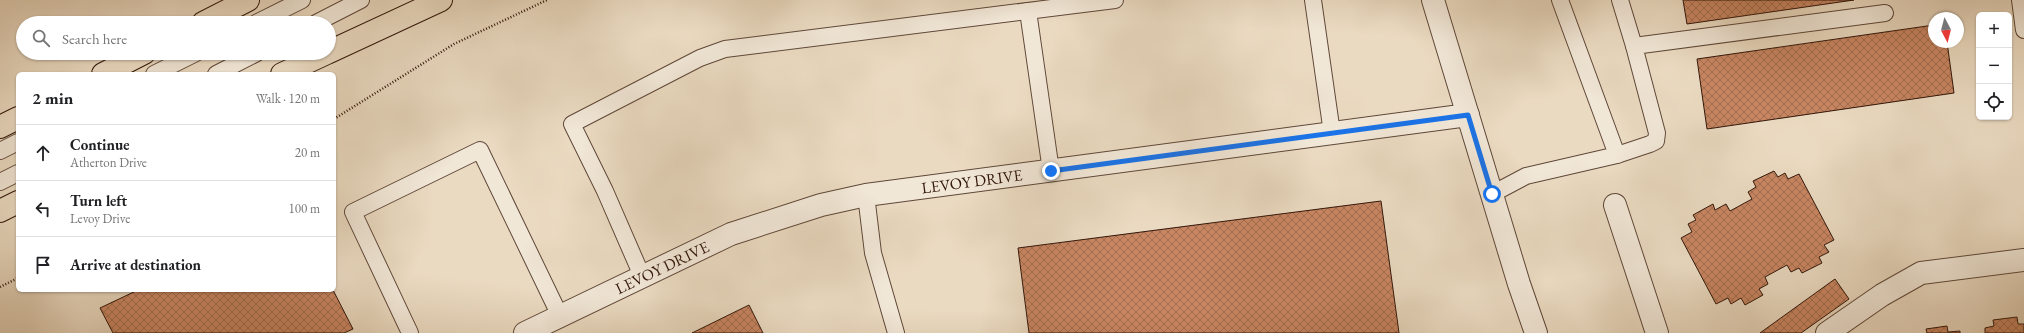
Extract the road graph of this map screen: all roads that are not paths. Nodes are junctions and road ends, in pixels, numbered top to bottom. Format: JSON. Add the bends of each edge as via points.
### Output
{"nodes":[{"id":1,"x":248,"y":0,"type":"edge"},
{"id":2,"x":302,"y":0,"type":"edge"},
{"id":3,"x":362,"y":0,"type":"edge"},
{"id":4,"x":441,"y":0,"type":"edge"},
{"id":5,"x":1115,"y":0,"type":"edge"},
{"id":6,"x":1313,"y":0,"type":"edge"},
{"id":7,"x":1433,"y":0,"type":"edge"},
{"id":8,"x":1560,"y":0,"type":"edge"},
{"id":9,"x":1620,"y":0,"type":"edge"},
{"id":10,"x":2020,"y":0,"type":"edge"},
{"id":11,"x":1028,"y":11,"type":"junction"},
{"id":12,"x":1885,"y":13,"type":"dead end"},
{"id":13,"x":217,"y":16,"type":"edge"},
{"id":14,"x":270,"y":16,"type":"edge"},
{"id":15,"x":330,"y":16,"type":"edge"},
{"id":16,"x":2024,"y":30,"type":"edge"},
{"id":17,"x":1634,"y":46,"type":"junction"},
{"id":18,"x":336,"y":48,"type":"edge"},
{"id":19,"x":130,"y":60,"type":"edge"},
{"id":20,"x":182,"y":60,"type":"edge"},
{"id":21,"x":243,"y":60,"type":"edge"},
{"id":22,"x":311,"y":60,"type":"edge"},
{"id":23,"x":107,"y":72,"type":"edge"},
{"id":24,"x":158,"y":72,"type":"edge"},
{"id":25,"x":220,"y":72,"type":"edge"},
{"id":26,"x":286,"y":72,"type":"edge"},
{"id":27,"x":1468,"y":115,"type":"junction"},
{"id":28,"x":16,"y":119,"type":"edge"},
{"id":29,"x":0,"y":127,"type":"edge"},
{"id":30,"x":1332,"y":133,"type":"junction"},
{"id":31,"x":16,"y":143,"type":"edge"},
{"id":32,"x":0,"y":151,"type":"edge"},
{"id":33,"x":1617,"y":154,"type":"junction"},
{"id":34,"x":1051,"y":171,"type":"junction"},
{"id":35,"x":16,"y":174,"type":"edge"},
{"id":36,"x":0,"y":182,"type":"edge"},
{"id":37,"x":1492,"y":194,"type":"junction"},
{"id":38,"x":866,"y":196,"type":"junction"},
{"id":39,"x":16,"y":203,"type":"edge"},
{"id":40,"x":1615,"y":205,"type":"dead end"},
{"id":41,"x":0,"y":211,"type":"edge"},
{"id":42,"x":2024,"y":260,"type":"edge"},
{"id":43,"x":642,"y":276,"type":"junction"},
{"id":44,"x":560,"y":316,"type":"junction"},
{"id":45,"x":410,"y":333,"type":"edge"},
{"id":46,"x":526,"y":333,"type":"edge"},
{"id":47,"x":896,"y":333,"type":"edge"},
{"id":48,"x":1536,"y":333,"type":"edge"},
{"id":49,"x":1657,"y":333,"type":"edge"},
{"id":50,"x":1827,"y":333,"type":"edge"}],
"edges":[{"from":1,"to":13,"type":"main road"},
{"from":2,"to":14,"type":"lane"},
{"from":3,"to":15,"type":"lane"},
{"from":4,"to":18,"type":"main road"},
{"from":5,"to":11,"type":"lane"},
{"from":6,"to":30,"type":"lane"},
{"from":7,"to":27,"type":"street"},
{"from":8,"to":33,"type":"lane"},
{"from":9,"to":17,"type":"lane"},
{"from":10,"to":16,"type":"lane"},
{"from":11,"to":34,"type":"lane"},
{"from":11,"to":43,"type":"lane","via":[[725,49],[700,58],[572,124]]},
{"from":12,"to":17,"type":"lane"},
{"from":17,"to":33,"type":"lane","via":[[1657,133],[1656,141]]},
{"from":19,"to":23,"type":"main road"},
{"from":20,"to":24,"type":"lane"},
{"from":21,"to":25,"type":"lane"},
{"from":22,"to":26,"type":"main road"},
{"from":27,"to":30,"type":"street","name":"LEVOY DRIVE"},
{"from":27,"to":37,"type":"street"},
{"from":28,"to":29,"type":"main road"},
{"from":30,"to":34,"type":"street","name":"LEVOY DRIVE"},
{"from":31,"to":32,"type":"lane"},
{"from":33,"to":37,"type":"lane","via":[[1526,176]]},
{"from":34,"to":38,"type":"street","name":"LEVOY DRIVE"},
{"from":35,"to":36,"type":"lane"},
{"from":37,"to":48,"type":"street"},
{"from":38,"to":43,"type":"street","name":"LEVOY DRIVE","via":[[821,205],[731,234]]},
{"from":38,"to":47,"type":"lane","via":[[873,253]]},
{"from":39,"to":41,"type":"main road"},
{"from":40,"to":49,"type":"street"},
{"from":42,"to":50,"type":"street","via":[[1921,273],[1882,295]]},
{"from":43,"to":44,"type":"street","name":"LEVOY DRIVE"},
{"from":44,"to":45,"type":"lane","via":[[480,150],[352,212]]},
{"from":44,"to":46,"type":"street","name":"LEVOY DRIVE"}]}
